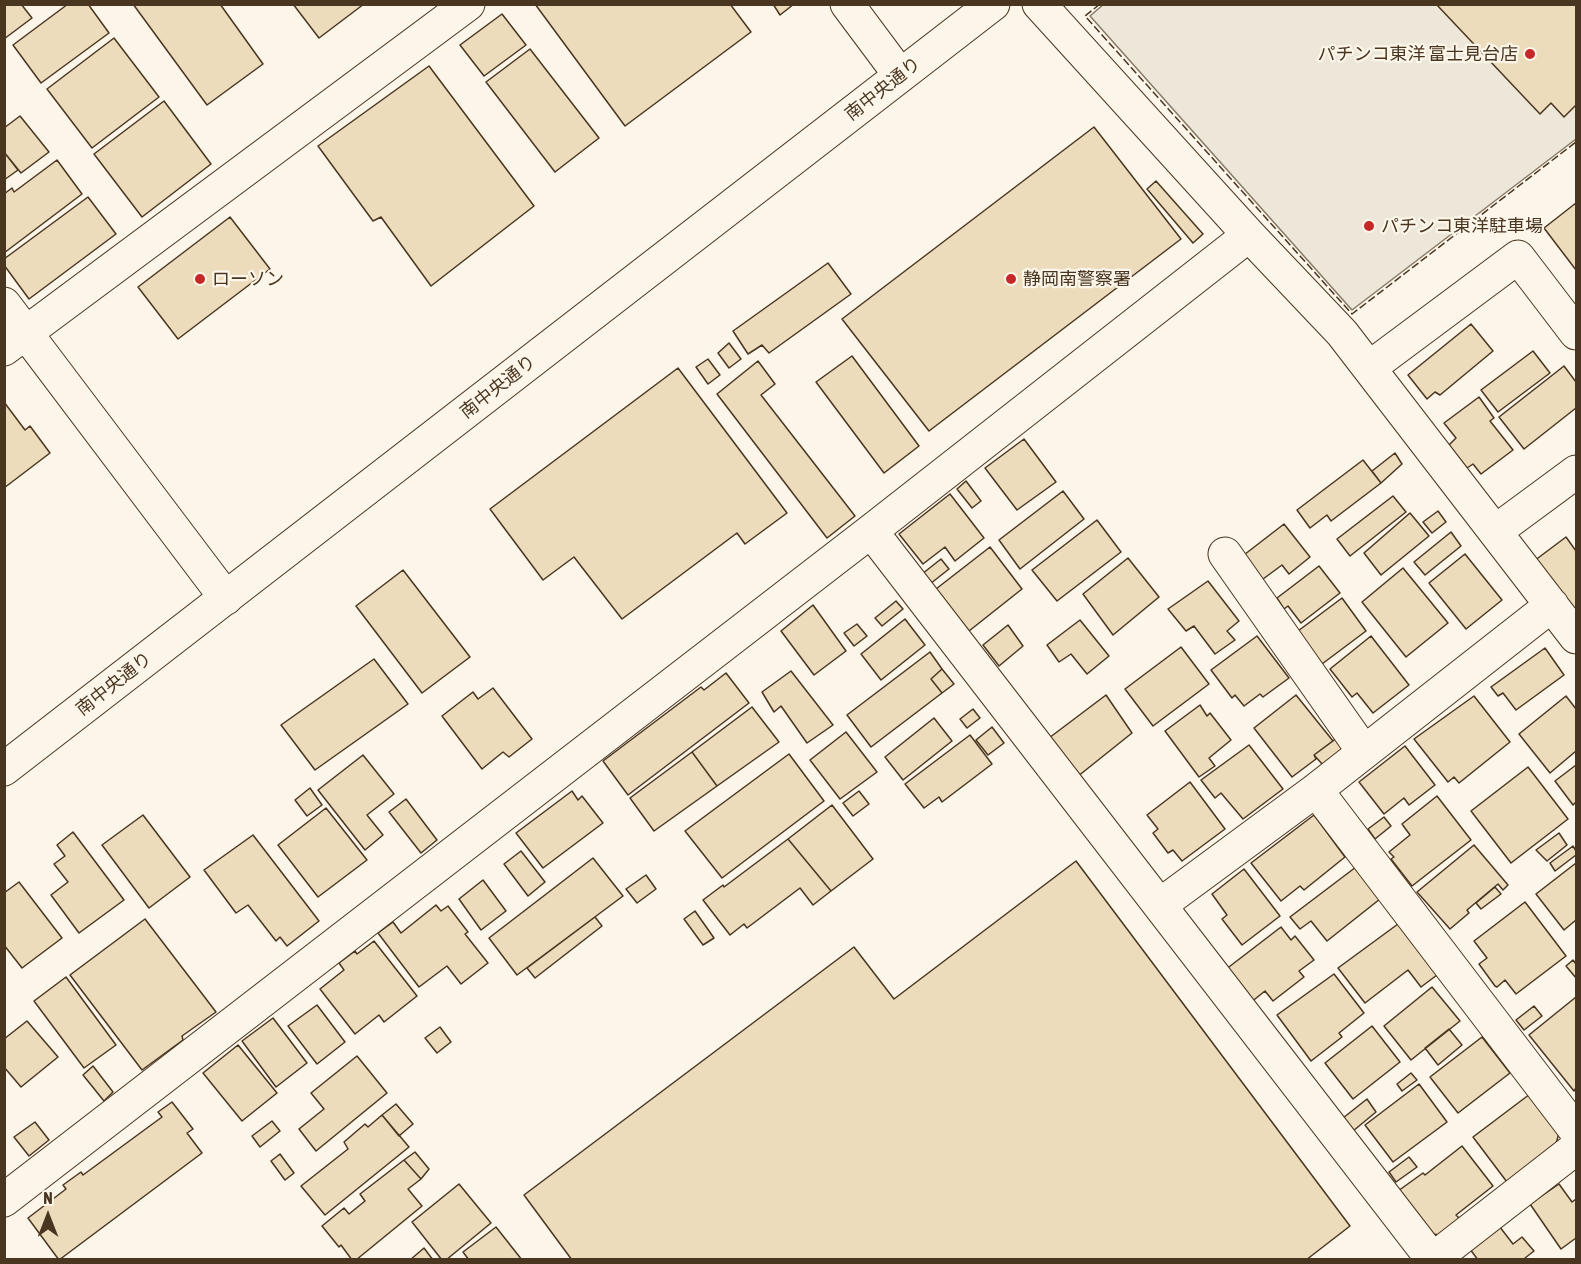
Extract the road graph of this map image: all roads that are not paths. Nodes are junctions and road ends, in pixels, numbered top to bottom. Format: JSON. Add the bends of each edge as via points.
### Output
{"nodes":[{"id":1,"x":468,"y":4,"type":"edge"},
{"id":2,"x":847,"y":4,"type":"edge"},
{"id":3,"x":993,"y":4,"type":"edge"},
{"id":4,"x":1039,"y":4,"type":"edge"},
{"id":5,"x":900,"y":75,"type":"junction"},
{"id":6,"x":1249,"y":235,"type":"junction"},
{"id":7,"x":4,"y":304,"type":"edge"},
{"id":8,"x":1576,"y":333,"type":"edge"},
{"id":9,"x":15,"y":341,"type":"edge"},
{"id":10,"x":1369,"y":368,"type":"junction"},
{"id":11,"x":1576,"y":472,"type":"edge"},
{"id":12,"x":872,"y":531,"type":"junction"},
{"id":13,"x":1496,"y":531,"type":"junction"},
{"id":14,"x":1226,"y":554,"type":"dead end"},
{"id":15,"x":226,"y":598,"type":"junction"},
{"id":16,"x":1552,"y":605,"type":"junction"},
{"id":17,"x":1576,"y":637,"type":"edge"},
{"id":18,"x":1364,"y":752,"type":"junction"},
{"id":19,"x":4,"y":769,"type":"edge"},
{"id":20,"x":1316,"y":790,"type":"junction"},
{"id":21,"x":1160,"y":905,"type":"junction"},
{"id":22,"x":1576,"y":1131,"type":"edge"},
{"id":23,"x":1576,"y":1148,"type":"edge"},
{"id":24,"x":4,"y":1200,"type":"edge"},
{"id":25,"x":1433,"y":1259,"type":"edge"}],
"edges":[{"from":1,"to":9,"type":"street"},
{"from":2,"to":5,"type":"street"},
{"from":3,"to":5,"type":"street","name":"南中央通り"},
{"from":4,"to":6,"type":"street"},
{"from":5,"to":15,"type":"street","name":"南中央通り"},
{"from":6,"to":10,"type":"street","via":[[1342,333]]},
{"from":6,"to":12,"type":"street"},
{"from":7,"to":9,"type":"street"},
{"from":8,"to":10,"type":"street","via":[[1518,256]]},
{"from":9,"to":15,"type":"street"},
{"from":10,"to":13,"type":"street"},
{"from":11,"to":13,"type":"street"},
{"from":12,"to":21,"type":"street"},
{"from":12,"to":24,"type":"street"},
{"from":13,"to":16,"type":"street"},
{"from":14,"to":18,"type":"street"},
{"from":15,"to":19,"type":"street","name":"南中央通り"},
{"from":16,"to":17,"type":"street"},
{"from":16,"to":18,"type":"street"},
{"from":18,"to":20,"type":"street"},
{"from":20,"to":21,"type":"street"},
{"from":20,"to":22,"type":"street"},
{"from":21,"to":25,"type":"street"},
{"from":23,"to":25,"type":"street"}]}
